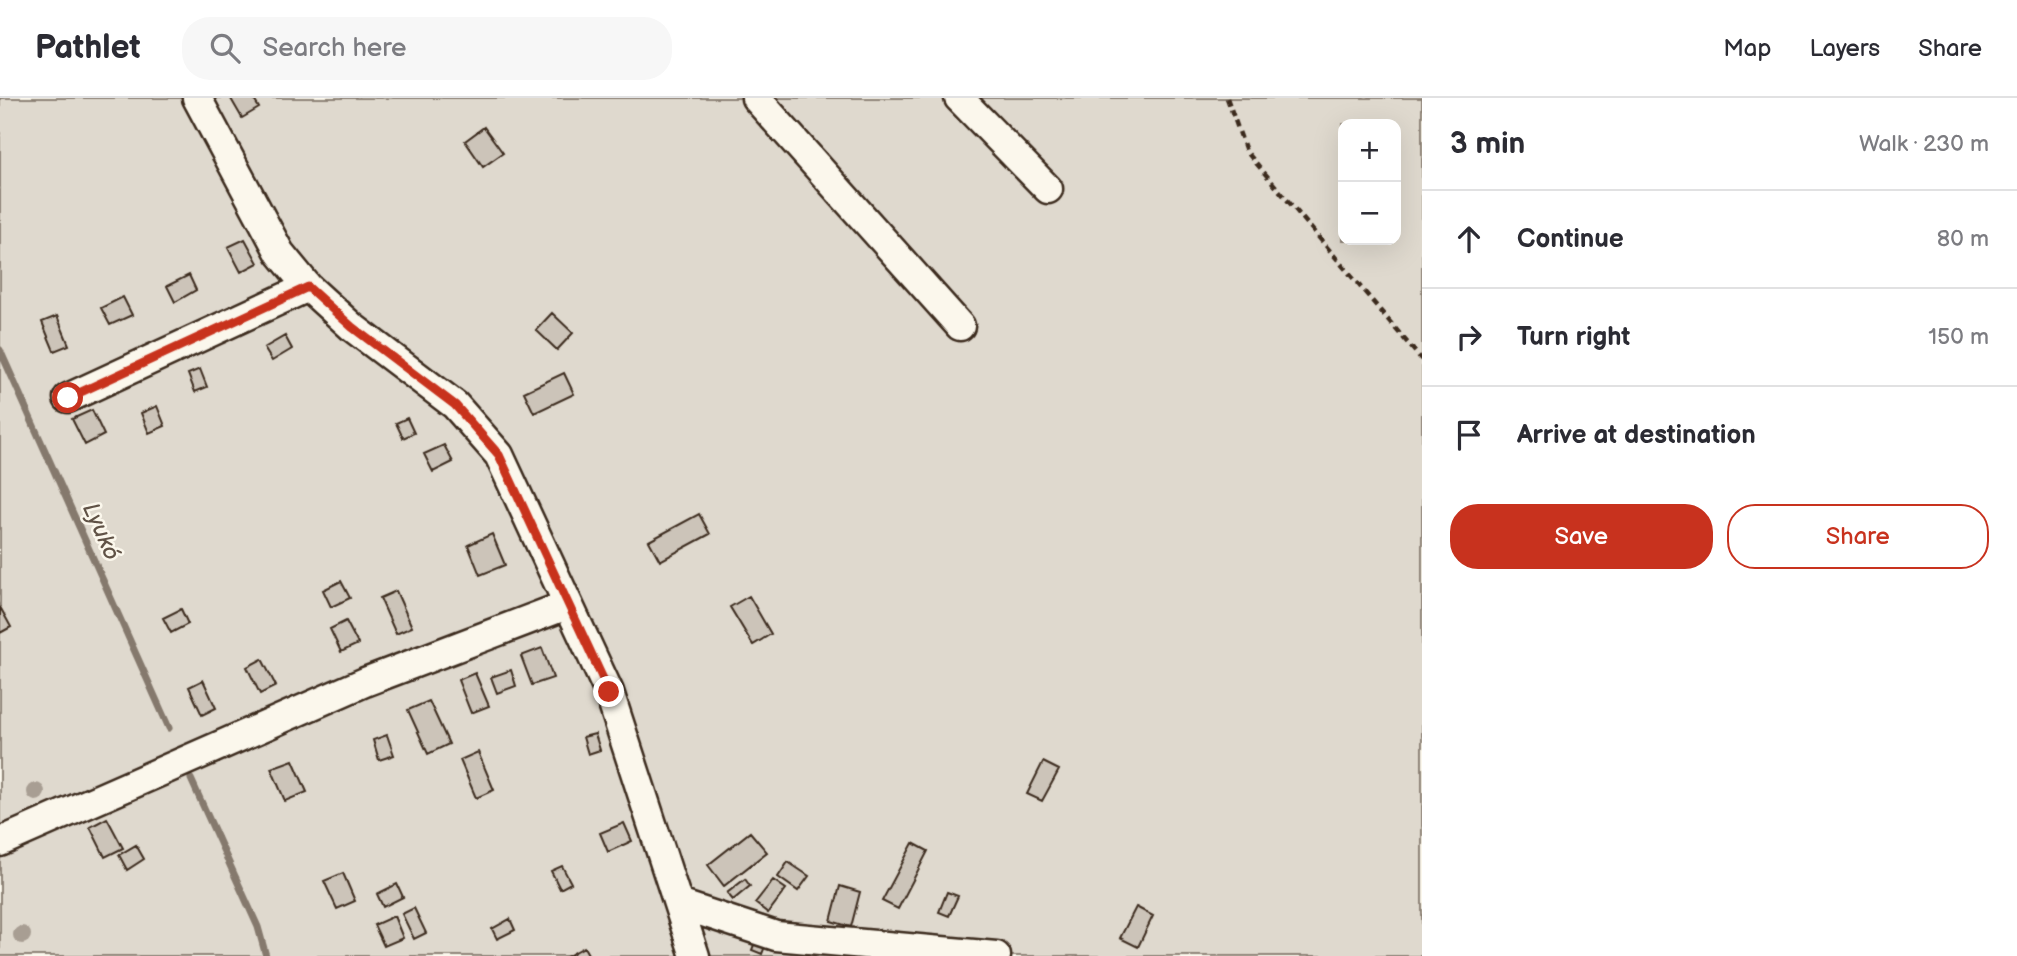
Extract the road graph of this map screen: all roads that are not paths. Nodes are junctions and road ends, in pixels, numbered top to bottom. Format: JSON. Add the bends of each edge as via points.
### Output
{"nodes":[{"id":1,"x":197,"y":98,"type":"edge"},
{"id":2,"x":756,"y":98,"type":"edge"},
{"id":3,"x":959,"y":98,"type":"edge"},
{"id":4,"x":1048,"y":189,"type":"dead end"},
{"id":5,"x":308,"y":287,"type":"junction"},
{"id":6,"x":960,"y":326,"type":"dead end"},
{"id":7,"x":68,"y":398,"type":"dead end"},
{"id":8,"x":567,"y":605,"type":"junction"},
{"id":9,"x":0,"y":842,"type":"edge"},
{"id":10,"x":679,"y":904,"type":"junction"},
{"id":11,"x":695,"y":956,"type":"edge"},
{"id":12,"x":996,"y":956,"type":"edge"}],
"edges":[{"from":1,"to":5,"type":"street","via":[[280,253]]},
{"from":2,"to":6,"type":"street"},
{"from":3,"to":4,"type":"street"},
{"from":5,"to":7,"type":"street"},
{"from":5,"to":8,"type":"street","via":[[352,327],[455,405],[499,455]]},
{"from":8,"to":9,"type":"street","via":[[365,682]]},
{"from":8,"to":10,"type":"street","via":[[609,692]]},
{"from":10,"to":11,"type":"street"},
{"from":10,"to":12,"type":"street","via":[[776,936]]}]}
